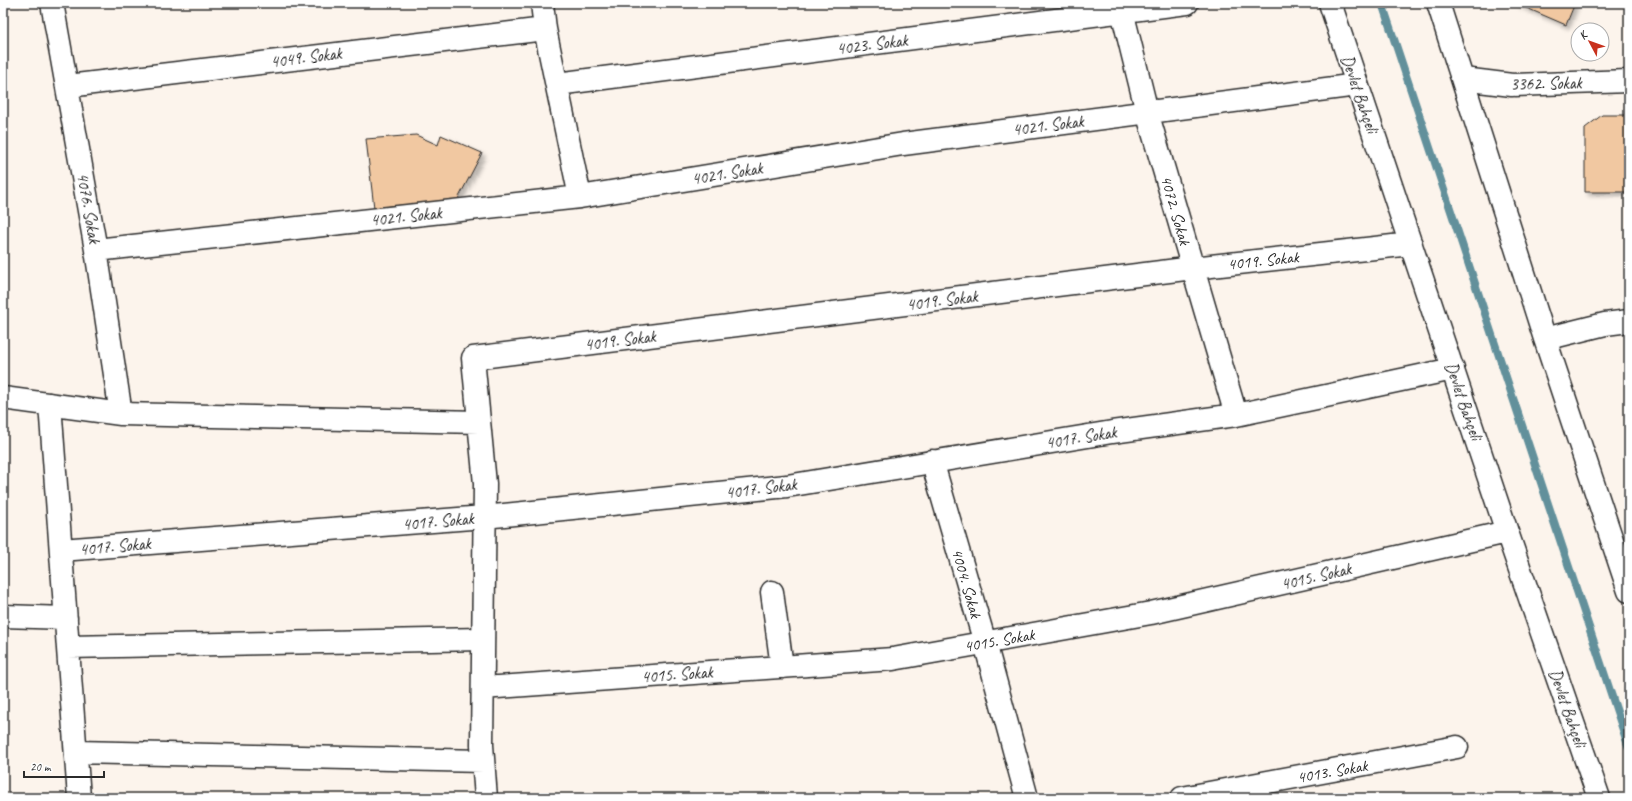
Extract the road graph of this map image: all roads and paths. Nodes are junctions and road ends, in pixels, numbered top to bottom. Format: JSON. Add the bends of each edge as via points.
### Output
{"nodes":[{"id":1,"x":52,"y":3,"type":"edge"},
{"id":2,"x":542,"y":3,"type":"edge"},
{"id":3,"x":1188,"y":3,"type":"edge"},
{"id":4,"x":1330,"y":3,"type":"edge"},
{"id":5,"x":1438,"y":3,"type":"edge"},
{"id":6,"x":1121,"y":7,"type":"edge"},
{"id":7,"x":545,"y":29,"type":"junction"},
{"id":8,"x":1463,"y":79,"type":"junction"},
{"id":9,"x":1629,"y":81,"type":"edge"},
{"id":10,"x":557,"y":84,"type":"junction"},
{"id":11,"x":1357,"y":85,"type":"junction"},
{"id":12,"x":68,"y":86,"type":"junction"},
{"id":13,"x":1147,"y":112,"type":"junction"},
{"id":14,"x":580,"y":197,"type":"junction"},
{"id":15,"x":1411,"y":244,"type":"junction"},
{"id":16,"x":96,"y":250,"type":"junction"},
{"id":17,"x":1193,"y":268,"type":"junction"},
{"id":18,"x":1629,"y":321,"type":"edge"},
{"id":19,"x":1545,"y":339,"type":"junction"},
{"id":20,"x":1453,"y":369,"type":"junction"},
{"id":21,"x":3,"y":398,"type":"edge"},
{"id":22,"x":50,"y":404,"type":"junction"},
{"id":23,"x":121,"y":414,"type":"junction"},
{"id":24,"x":1236,"y":416,"type":"junction"},
{"id":25,"x":479,"y":422,"type":"junction"},
{"id":26,"x":932,"y":462,"type":"junction"},
{"id":27,"x":484,"y":517,"type":"junction"},
{"id":28,"x":1507,"y":532,"type":"junction"},
{"id":29,"x":61,"y":550,"type":"junction"},
{"id":30,"x":1629,"y":591,"type":"edge"},
{"id":31,"x":772,"y":592,"type":"dead end"},
{"id":32,"x":3,"y":616,"type":"edge"},
{"id":33,"x":66,"y":618,"type":"junction"},
{"id":34,"x":483,"y":639,"type":"junction"},
{"id":35,"x":984,"y":643,"type":"junction"},
{"id":36,"x":68,"y":647,"type":"junction"},
{"id":37,"x":782,"y":667,"type":"junction"},
{"id":38,"x":482,"y":688,"type":"junction"},
{"id":39,"x":1457,"y":747,"type":"dead end"},
{"id":40,"x":76,"y":752,"type":"junction"},
{"id":41,"x":483,"y":761,"type":"junction"},
{"id":42,"x":1596,"y":797,"type":"edge"},
{"id":43,"x":79,"y":798,"type":"edge"},
{"id":44,"x":486,"y":798,"type":"edge"},
{"id":45,"x":1027,"y":798,"type":"edge"},
{"id":46,"x":1182,"y":798,"type":"edge"}],
"edges":[{"from":1,"to":12,"type":"street","name":"4076. Sokak"},
{"from":2,"to":7,"type":"street"},
{"from":3,"to":6,"type":"street","name":"4023. Sokak"},
{"from":4,"to":11,"type":"street","name":"Devlet Bahçeli"},
{"from":5,"to":8,"type":"street"},
{"from":6,"to":10,"type":"street","name":"4023. Sokak"},
{"from":6,"to":13,"type":"street","name":"4072. Sokak"},
{"from":7,"to":10,"type":"street"},
{"from":7,"to":12,"type":"street","name":"4049. Sokak"},
{"from":8,"to":9,"type":"street","name":"3362. Sokak","via":[[1512,85]]},
{"from":8,"to":19,"type":"street"},
{"from":10,"to":14,"type":"street"},
{"from":11,"to":13,"type":"street","name":"4021. Sokak"},
{"from":11,"to":15,"type":"street","name":"Devlet Bahçeli"},
{"from":12,"to":16,"type":"street","name":"4076. Sokak"},
{"from":13,"to":14,"type":"street","name":"4021. Sokak","via":[[903,144]]},
{"from":13,"to":17,"type":"street","name":"4072. Sokak"},
{"from":14,"to":16,"type":"street","name":"4021. Sokak"},
{"from":15,"to":17,"type":"street","name":"4019. Sokak"},
{"from":15,"to":20,"type":"street","name":"Devlet Bahçeli"},
{"from":16,"to":23,"type":"street","name":"4076. Sokak"},
{"from":17,"to":24,"type":"street","name":"4072. Sokak"},
{"from":17,"to":25,"type":"street","name":"4019. Sokak","via":[[473,358]]},
{"from":18,"to":19,"type":"street","via":[[1605,324]]},
{"from":19,"to":30,"type":"street"},
{"from":20,"to":24,"type":"street","name":"4017. Sokak"},
{"from":20,"to":28,"type":"street","name":"Devlet Bahçeli"},
{"from":21,"to":22,"type":"street"},
{"from":22,"to":23,"type":"street"},
{"from":22,"to":29,"type":"street"},
{"from":23,"to":25,"type":"street"},
{"from":24,"to":26,"type":"street","name":"4017. Sokak","via":[[1112,432]]},
{"from":25,"to":27,"type":"street","via":[[485,484]]},
{"from":26,"to":27,"type":"street","name":"4017. Sokak","via":[[787,486]]},
{"from":26,"to":35,"type":"street","name":"4004. Sokak"},
{"from":27,"to":29,"type":"street","name":"4017. Sokak"},
{"from":27,"to":34,"type":"street"},
{"from":28,"to":35,"type":"street","name":"4015. Sokak","via":[[1151,613]]},
{"from":28,"to":42,"type":"street","name":"Devlet Bahçeli"},
{"from":29,"to":33,"type":"street"},
{"from":31,"to":37,"type":"street"},
{"from":32,"to":33,"type":"street"},
{"from":33,"to":36,"type":"street"},
{"from":34,"to":36,"type":"street"},
{"from":34,"to":38,"type":"street"},
{"from":35,"to":37,"type":"street","name":"4015. Sokak","via":[[892,659]]},
{"from":35,"to":45,"type":"street","name":"4004. Sokak"},
{"from":36,"to":40,"type":"street"},
{"from":37,"to":38,"type":"street","name":"4015. Sokak"},
{"from":38,"to":41,"type":"street"},
{"from":39,"to":46,"type":"street","name":"4013. Sokak"},
{"from":40,"to":41,"type":"street"},
{"from":40,"to":43,"type":"street"},
{"from":41,"to":44,"type":"street"}]}
